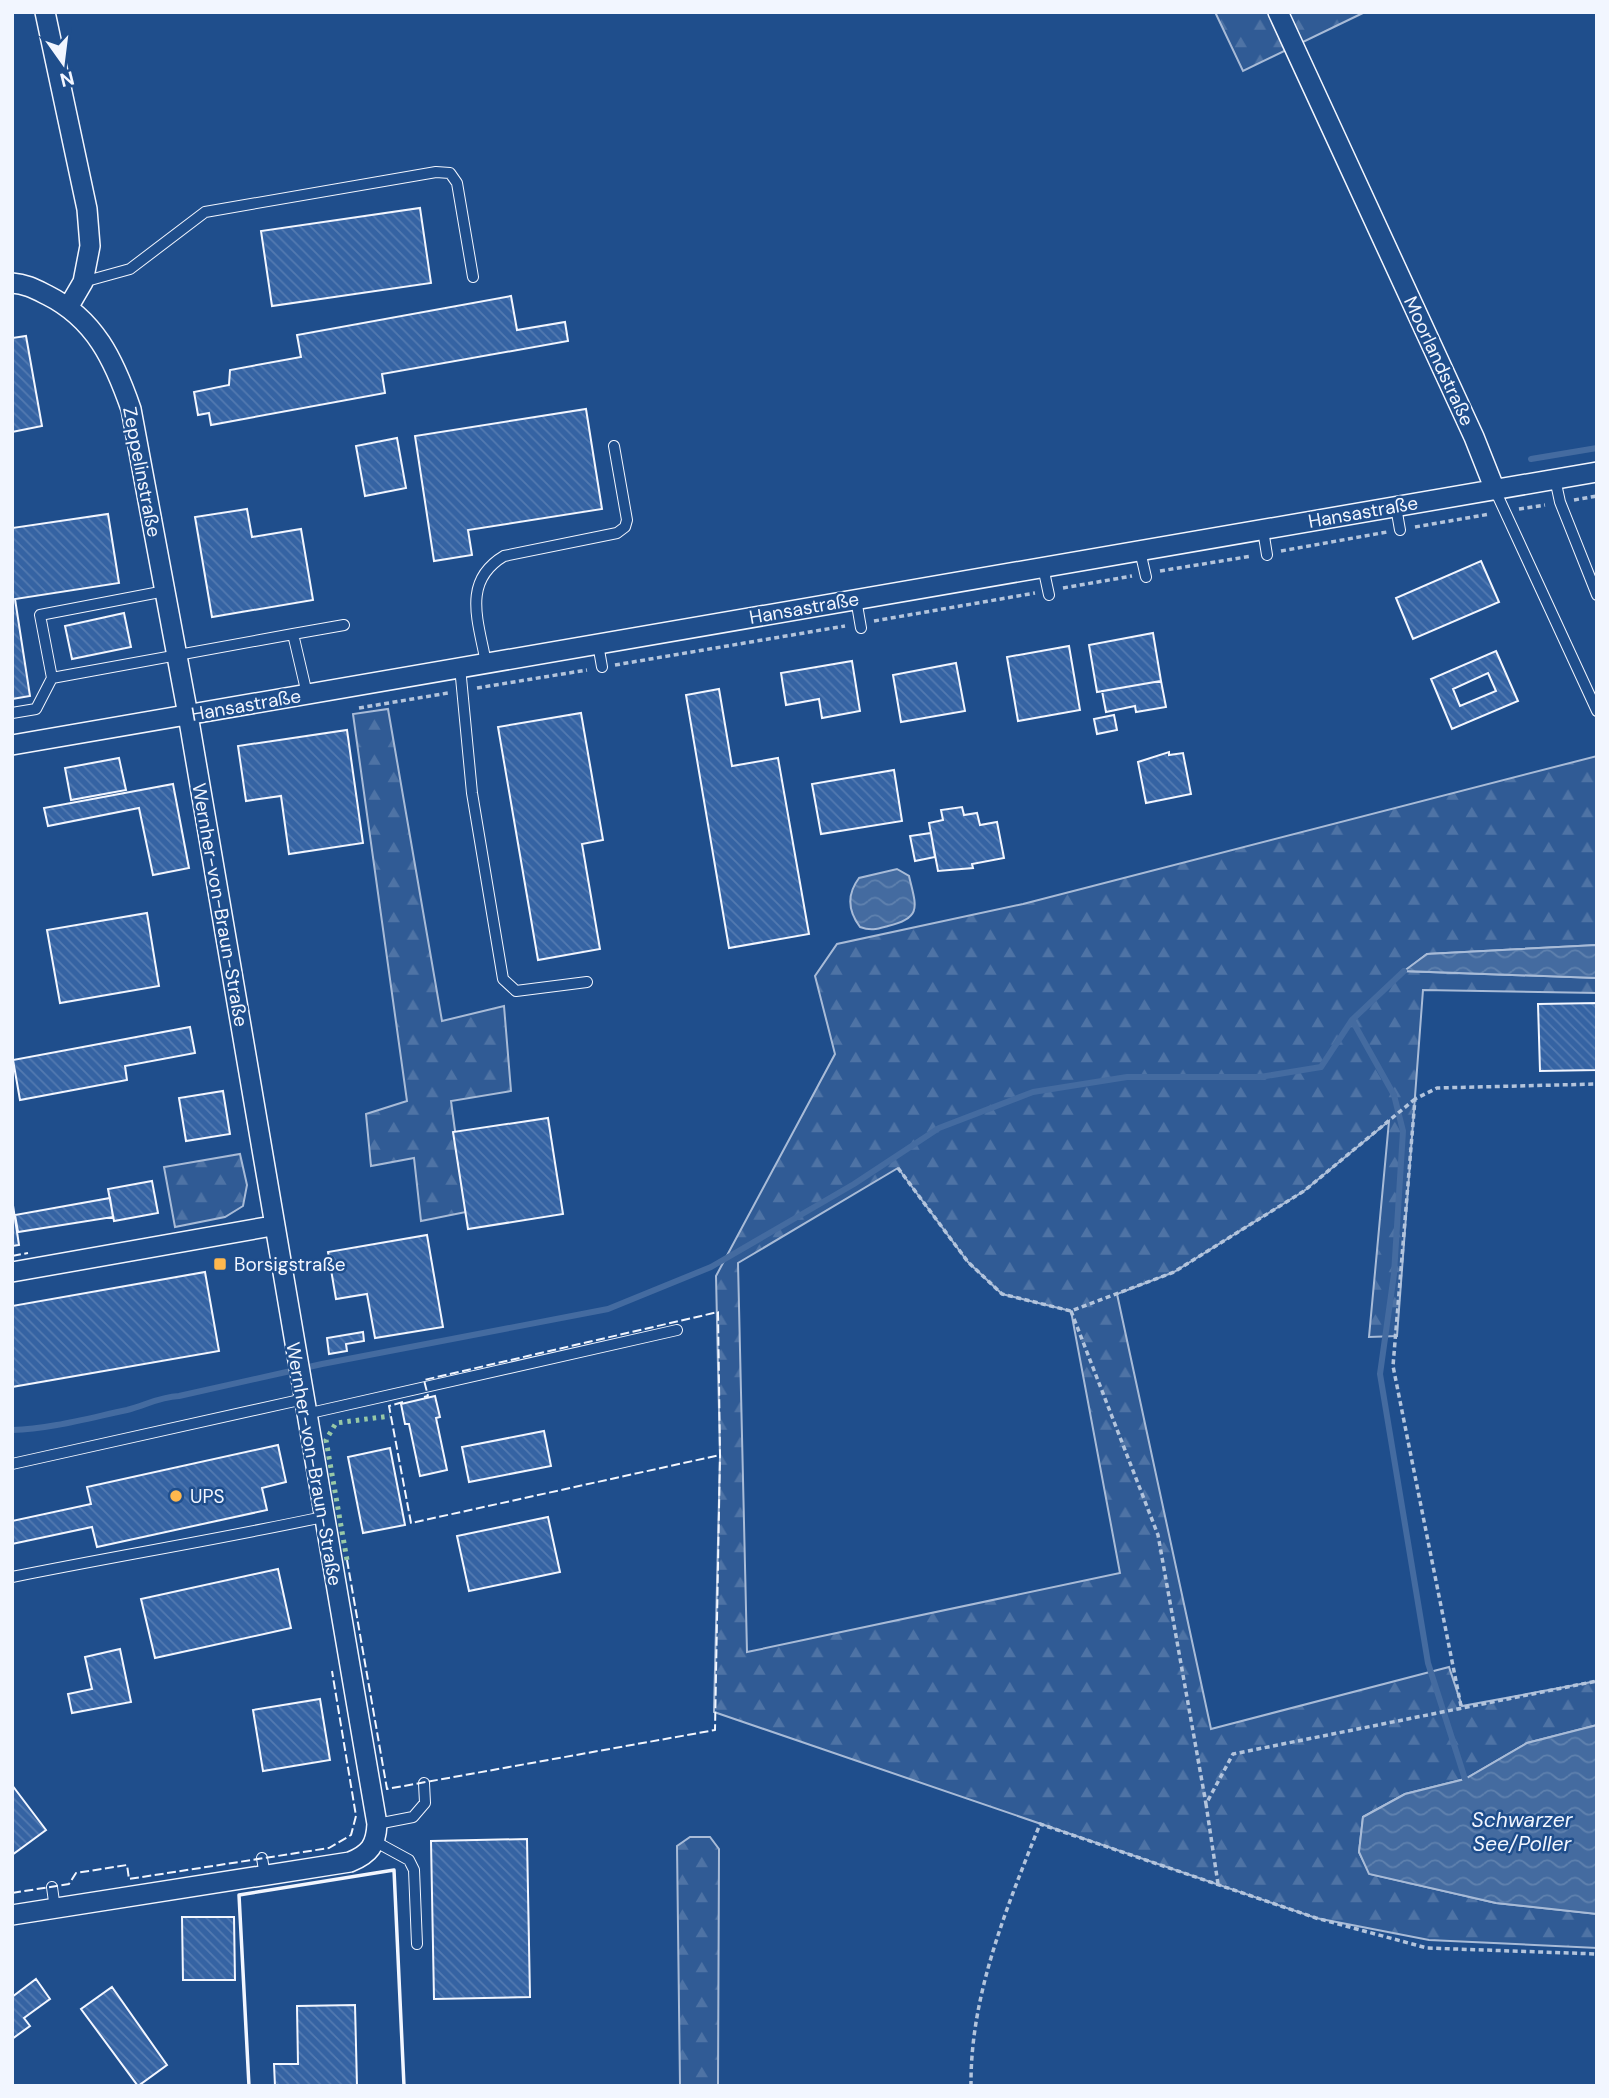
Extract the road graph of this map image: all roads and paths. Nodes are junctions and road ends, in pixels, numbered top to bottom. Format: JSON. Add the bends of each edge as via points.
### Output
{"nodes":[{"id":1,"x":45,"y":12,"type":"edge"},
{"id":2,"x":1278,"y":12,"type":"edge"},
{"id":3,"x":473,"y":277,"type":"dead end"},
{"id":4,"x":83,"y":282,"type":"junction"},
{"id":5,"x":12,"y":283,"type":"edge"},
{"id":6,"x":69,"y":306,"type":"junction"},
{"id":7,"x":614,"y":446,"type":"dead end"},
{"id":8,"x":1597,"y":472,"type":"edge"},
{"id":9,"x":1555,"y":479,"type":"junction"},
{"id":10,"x":1495,"y":490,"type":"junction"},
{"id":11,"x":1597,"y":496,"type":"edge"},
{"id":12,"x":1560,"y":502,"type":"junction"},
{"id":13,"x":1396,"y":507,"type":"junction"},
{"id":14,"x":1504,"y":512,"type":"junction"},
{"id":15,"x":1263,"y":530,"type":"junction"},
{"id":16,"x":1400,"y":530,"type":"junction"},
{"id":17,"x":1140,"y":551,"type":"junction"},
{"id":18,"x":1267,"y":554,"type":"junction"},
{"id":19,"x":1043,"y":567,"type":"junction"},
{"id":20,"x":1145,"y":576,"type":"junction"},
{"id":21,"x":165,"y":591,"type":"junction"},
{"id":22,"x":1049,"y":593,"type":"junction"},
{"id":23,"x":1597,"y":595,"type":"edge"},
{"id":24,"x":856,"y":599,"type":"junction"},
{"id":25,"x":344,"y":625,"type":"dead end"},
{"id":26,"x":861,"y":625,"type":"junction"},
{"id":27,"x":293,"y":634,"type":"junction"},
{"id":28,"x":597,"y":643,"type":"junction"},
{"id":29,"x":177,"y":653,"type":"junction"},
{"id":30,"x":486,"y":663,"type":"junction"},
{"id":31,"x":460,"y":667,"type":"junction"},
{"id":32,"x":602,"y":667,"type":"junction"},
{"id":33,"x":52,"y":678,"type":"junction"},
{"id":34,"x":464,"y":690,"type":"junction"},
{"id":35,"x":307,"y":694,"type":"junction"},
{"id":36,"x":348,"y":710,"type":"dead end"},
{"id":37,"x":1597,"y":711,"type":"edge"},
{"id":38,"x":12,"y":713,"type":"edge"},
{"id":39,"x":188,"y":715,"type":"junction"},
{"id":40,"x":12,"y":745,"type":"edge"},
{"id":41,"x":587,"y":982,"type":"dead end"},
{"id":42,"x":1597,"y":1084,"type":"edge"},
{"id":43,"x":1415,"y":1099,"type":"junction"},
{"id":44,"x":898,"y":1168,"type":"dead end"},
{"id":45,"x":272,"y":1226,"type":"junction"},
{"id":46,"x":12,"y":1272,"type":"edge"},
{"id":47,"x":1071,"y":1311,"type":"junction"},
{"id":48,"x":677,"y":1330,"type":"dead end"},
{"id":49,"x":304,"y":1399,"type":"junction"},
{"id":50,"x":12,"y":1464,"type":"edge"},
{"id":51,"x":323,"y":1517,"type":"junction"},
{"id":52,"x":12,"y":1577,"type":"edge"},
{"id":53,"x":1597,"y":1681,"type":"edge"},
{"id":54,"x":1461,"y":1706,"type":"junction"},
{"id":55,"x":424,"y":1783,"type":"dead end"},
{"id":56,"x":1206,"y":1804,"type":"junction"},
{"id":57,"x":376,"y":1833,"type":"junction"},
{"id":58,"x":1218,"y":1885,"type":"junction"},
{"id":59,"x":52,"y":1887,"type":"dead end"},
{"id":60,"x":55,"y":1909,"type":"junction"},
{"id":61,"x":12,"y":1915,"type":"edge"},
{"id":62,"x":417,"y":1944,"type":"dead end"},
{"id":63,"x":1597,"y":1954,"type":"edge"},
{"id":64,"x":971,"y":2086,"type":"edge"}],
"edges":[{"from":1,"to":4,"type":"street","via":[[87,209],[90,246]]},
{"from":2,"to":10,"type":"street","name":"Moorlandstraße","via":[[1475,437]]},
{"from":3,"to":4,"type":"lane","via":[[457,183],[450,173],[436,172],[205,212],[130,269]]},
{"from":4,"to":6,"type":"street"},
{"from":5,"to":6,"type":"street","name":"Zeppelinstraße","via":[[24,284]]},
{"from":6,"to":21,"type":"street","name":"Zeppelinstraße","via":[[94,330],[117,369],[131,409]]},
{"from":7,"to":30,"type":"lane","via":[[625,527],[617,533],[504,556],[491,564],[476,588]]},
{"from":8,"to":9,"type":"street","name":"Hansastraße"},
{"from":9,"to":10,"type":"street","name":"Hansastraße"},
{"from":9,"to":12,"type":"lane"},
{"from":10,"to":13,"type":"street","name":"Hansastraße"},
{"from":10,"to":14,"type":"lane","name":"Moorlandstraße"},
{"from":11,"to":12,"type":"path"},
{"from":12,"to":14,"type":"path"},
{"from":12,"to":23,"type":"lane"},
{"from":13,"to":15,"type":"street","name":"Hansastraße"},
{"from":13,"to":16,"type":"lane"},
{"from":14,"to":16,"type":"path"},
{"from":14,"to":37,"type":"lane","name":"Moorlandstraße"},
{"from":15,"to":17,"type":"street","name":"Hansastraße"},
{"from":15,"to":18,"type":"lane"},
{"from":16,"to":18,"type":"path"},
{"from":17,"to":19,"type":"street","name":"Hansastraße"},
{"from":17,"to":20,"type":"lane"},
{"from":18,"to":20,"type":"path"},
{"from":19,"to":22,"type":"lane"},
{"from":19,"to":24,"type":"street","name":"Hansastraße"},
{"from":20,"to":22,"type":"path"},
{"from":21,"to":29,"type":"street","name":"Zeppelinstraße"},
{"from":21,"to":33,"type":"lane","via":[[40,615]]},
{"from":22,"to":26,"type":"path"},
{"from":24,"to":26,"type":"lane"},
{"from":24,"to":28,"type":"street","name":"Hansastraße"},
{"from":25,"to":27,"type":"lane"},
{"from":26,"to":32,"type":"path"},
{"from":27,"to":29,"type":"lane"},
{"from":27,"to":35,"type":"lane"},
{"from":28,"to":30,"type":"street","name":"Hansastraße"},
{"from":28,"to":32,"type":"lane"},
{"from":29,"to":33,"type":"lane"},
{"from":29,"to":39,"type":"street","name":"Zeppelinstraße"},
{"from":30,"to":31,"type":"street","name":"Hansastraße"},
{"from":31,"to":34,"type":"lane"},
{"from":31,"to":35,"type":"street","name":"Hansastraße"},
{"from":32,"to":34,"type":"path"},
{"from":33,"to":38,"type":"lane","via":[[36,709]]},
{"from":34,"to":36,"type":"path"},
{"from":34,"to":41,"type":"lane","via":[[472,793],[503,979],[516,991]]},
{"from":35,"to":39,"type":"street","name":"Hansastraße"},
{"from":39,"to":40,"type":"street","name":"Hansastraße"},
{"from":39,"to":45,"type":"street","name":"Wernher-von-Braun-Straße"},
{"from":42,"to":43,"type":"path","via":[[1437,1088]]},
{"from":43,"to":47,"type":"path","via":[[1304,1191],[1174,1272]]},
{"from":43,"to":54,"type":"path","via":[[1393,1366]]},
{"from":44,"to":47,"type":"path","via":[[968,1262],[1002,1294]]},
{"from":45,"to":46,"type":"street"},
{"from":45,"to":49,"type":"street","name":"Wernher-von-Braun-Straße"},
{"from":47,"to":56,"type":"path","via":[[1158,1535]]},
{"from":48,"to":49,"type":"lane"},
{"from":49,"to":50,"type":"lane"},
{"from":49,"to":51,"type":"street","name":"Wernher-von-Braun-Straße"},
{"from":51,"to":52,"type":"lane"},
{"from":51,"to":57,"type":"street","name":"Wernher-von-Braun-Straße"},
{"from":53,"to":54,"type":"path"},
{"from":54,"to":56,"type":"path","via":[[1233,1754]]},
{"from":55,"to":57,"type":"lane","via":[[425,1803],[413,1817]]},
{"from":56,"to":58,"type":"path"},
{"from":57,"to":60,"type":"street","via":[[365,1856],[352,1869],[263,1867]]},
{"from":57,"to":62,"type":"lane","via":[[409,1860],[414,1870]]},
{"from":58,"to":63,"type":"path","via":[[1315,1918],[1427,1948]]},
{"from":58,"to":64,"type":"path","via":[[1040,1824],[976,2013],[970,2049]]},
{"from":59,"to":60,"type":"lane"},
{"from":60,"to":61,"type":"street"}]}
